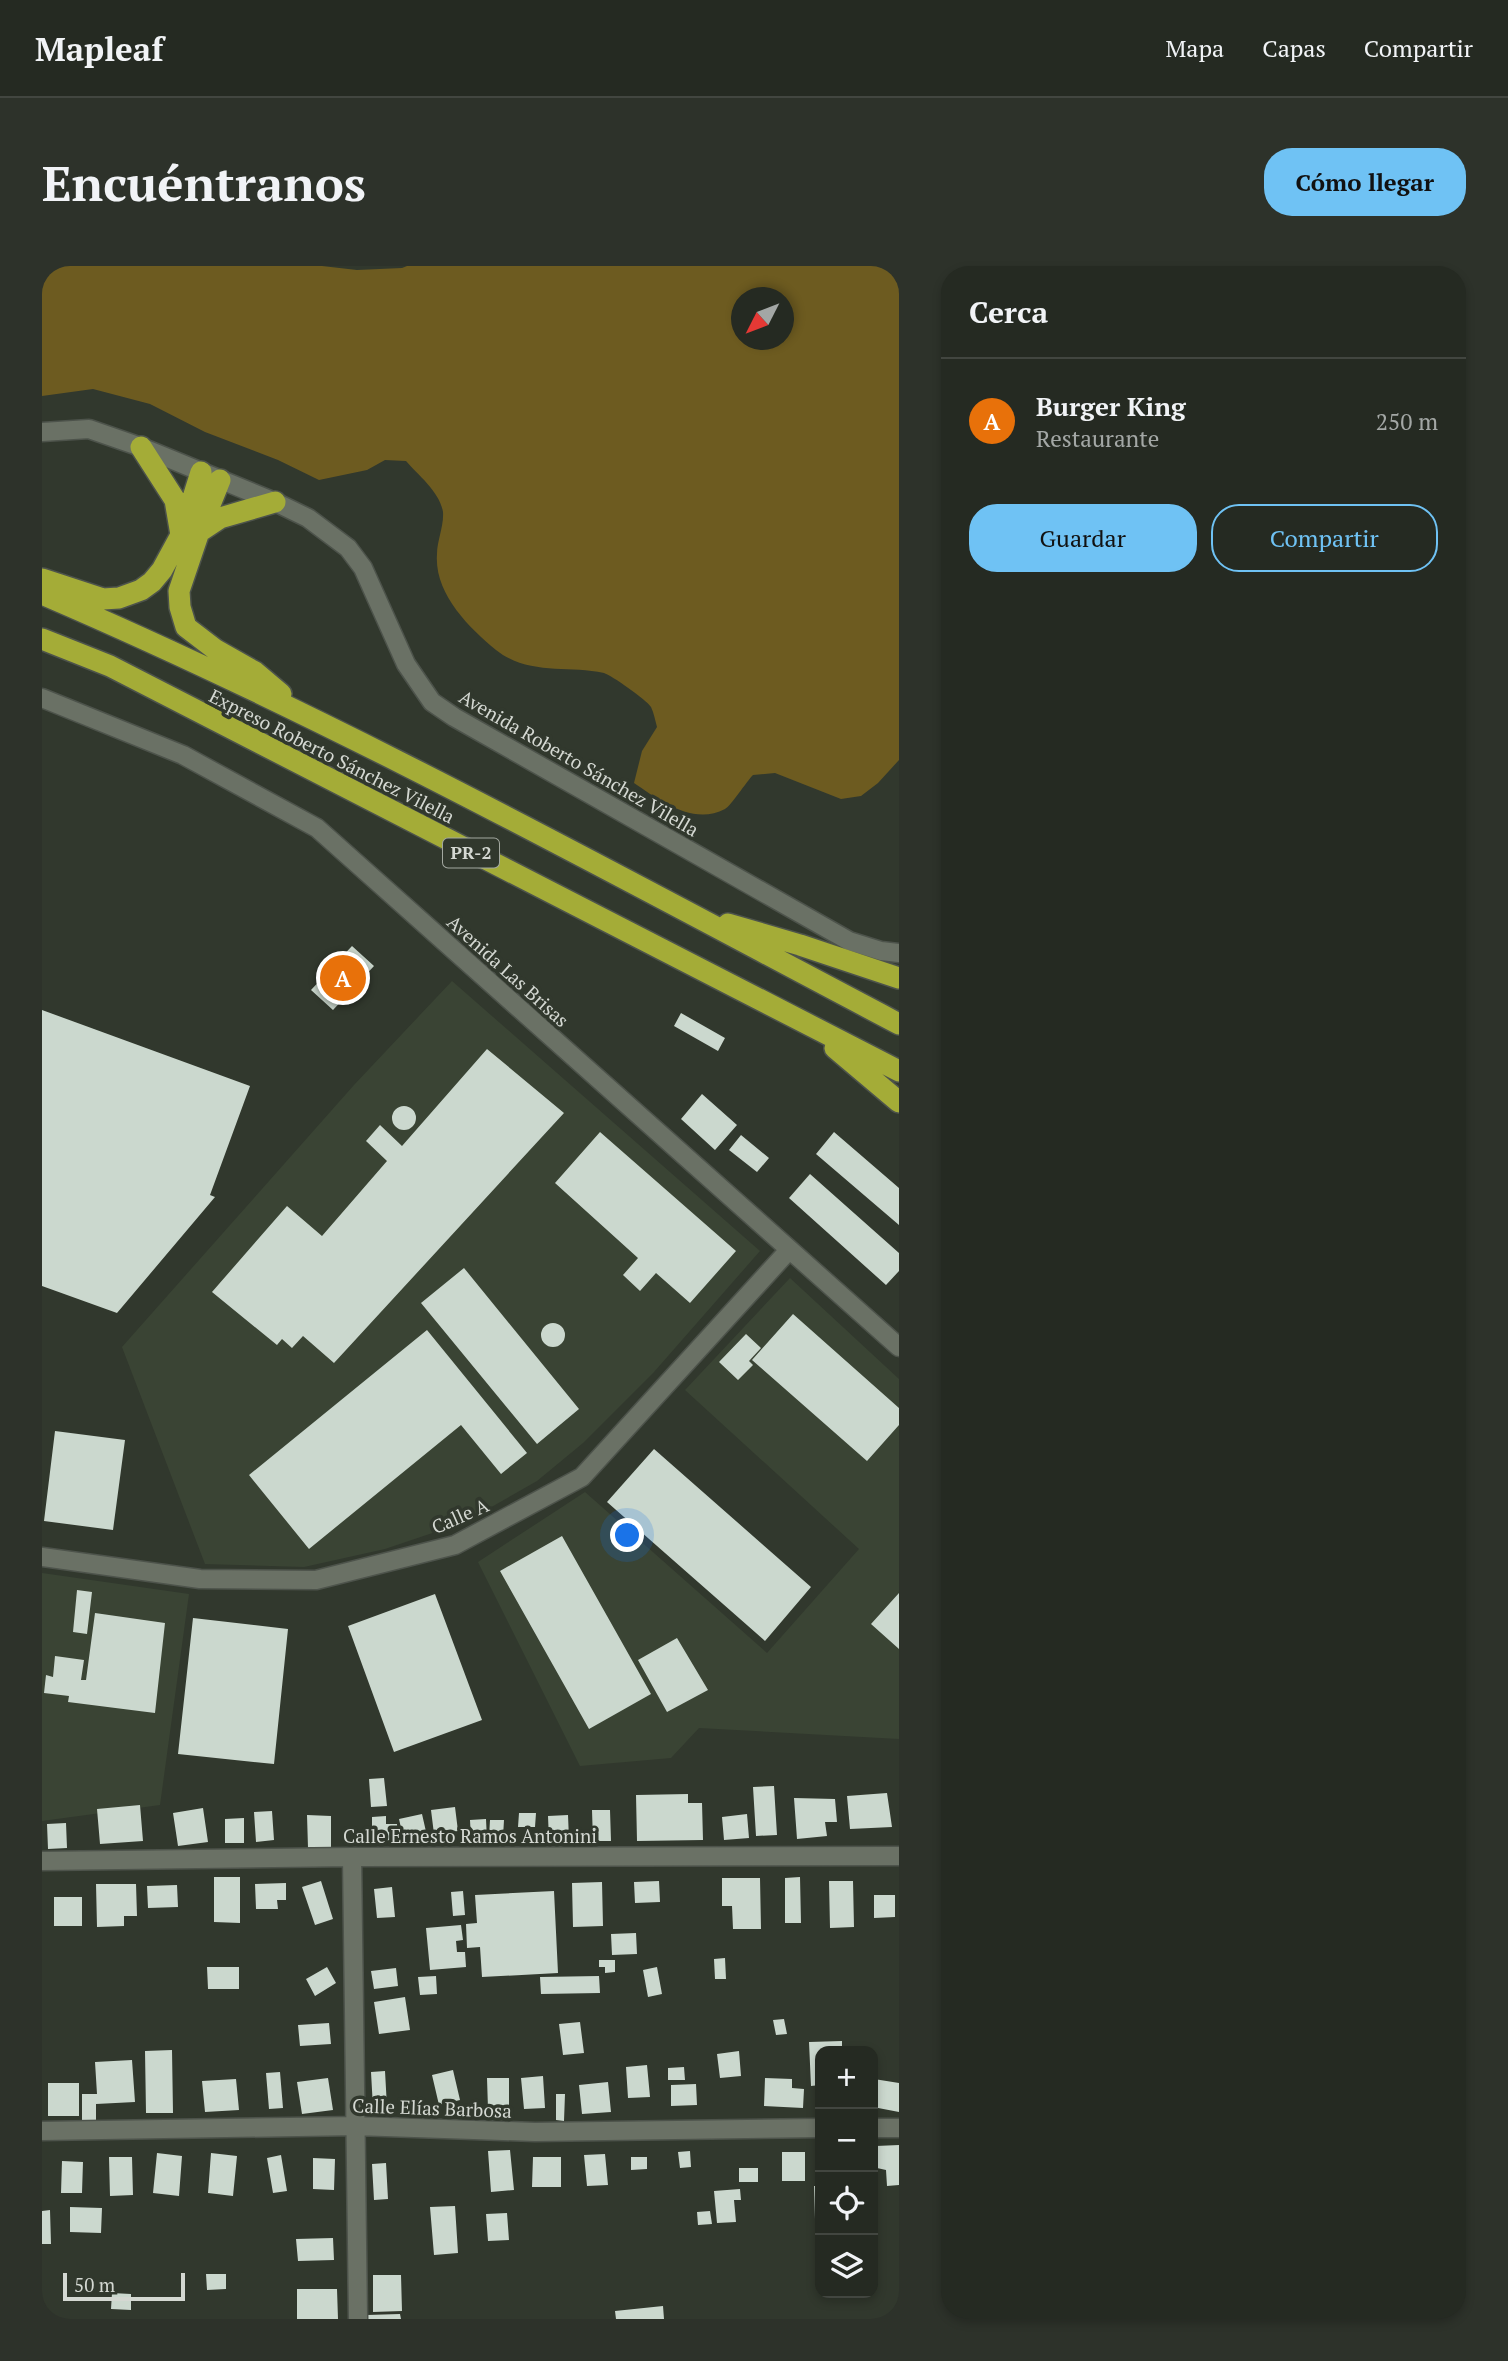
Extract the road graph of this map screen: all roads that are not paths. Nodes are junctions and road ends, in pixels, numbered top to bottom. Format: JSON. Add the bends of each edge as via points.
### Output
{"nodes":[{"id":1,"x":42,"y":432,"type":"edge"},
{"id":2,"x":141,"y":447,"type":"junction"},
{"id":3,"x":211,"y":476,"type":"junction"},
{"id":4,"x":275,"y":502,"type":"junction"},
{"id":5,"x":190,"y":534,"type":"junction"},
{"id":6,"x":42,"y":579,"type":"edge"},
{"id":7,"x":42,"y":594,"type":"edge"},
{"id":8,"x":42,"y":639,"type":"edge"},
{"id":9,"x":42,"y":698,"type":"edge"},
{"id":10,"x":301,"y":712,"type":"junction"},
{"id":11,"x":686,"y":912,"type":"junction"},
{"id":12,"x":899,"y":953,"type":"edge"},
{"id":13,"x":899,"y":978,"type":"edge"},
{"id":14,"x":899,"y":1024,"type":"edge"},
{"id":15,"x":809,"y":1026,"type":"junction"},
{"id":16,"x":899,"y":1071,"type":"edge"},
{"id":17,"x":899,"y":1102,"type":"edge"},
{"id":18,"x":789,"y":1250,"type":"junction"},
{"id":19,"x":899,"y":1347,"type":"edge"},
{"id":20,"x":42,"y":1557,"type":"edge"},
{"id":21,"x":899,"y":1856,"type":"edge"},
{"id":22,"x":352,"y":1857,"type":"junction"},
{"id":23,"x":42,"y":1861,"type":"edge"},
{"id":24,"x":356,"y":2126,"type":"junction"},
{"id":25,"x":899,"y":2127,"type":"edge"},
{"id":26,"x":878,"y":2128,"type":"edge"},
{"id":27,"x":815,"y":2129,"type":"edge"},
{"id":28,"x":42,"y":2131,"type":"edge"},
{"id":29,"x":358,"y":2319,"type":"edge"}],
"edges":[{"from":1,"to":2,"type":"street","name":"Avenida Roberto Sánchez Vilella","via":[[89,429]]},
{"from":2,"to":3,"type":"street","name":"Avenida Roberto Sánchez Vilella"},
{"from":2,"to":5,"type":"highway","via":[[175,500]]},
{"from":3,"to":4,"type":"street","name":"Avenida Roberto Sánchez Vilella"},
{"from":3,"to":5,"type":"highway"},
{"from":4,"to":5,"type":"highway","via":[[220,518]]},
{"from":4,"to":12,"type":"street","name":"Avenida Roberto Sánchez Vilella","via":[[308,518],[348,548],[363,568],[406,664],[432,702],[849,941]]},
{"from":5,"to":6,"type":"highway","via":[[152,582],[119,597],[103,599]]},
{"from":5,"to":10,"type":"highway","via":[[179,591],[186,627],[255,671]]},
{"from":7,"to":10,"type":"highway","name":"Expreso Roberto Sánchez Vilella","number":"PR-2"},
{"from":8,"to":15,"type":"highway","name":"Expreso Roberto Sánchez Vilella","number":"PR-2","via":[[110,666]]},
{"from":9,"to":18,"type":"street","name":"Avenida Las Brisas","via":[[183,755],[317,828]]},
{"from":10,"to":11,"type":"highway","name":"Expreso Roberto Sánchez Vilella","number":"PR-2"},
{"from":11,"to":13,"type":"highway"},
{"from":11,"to":14,"type":"highway","name":"Expreso Roberto Sánchez Vilella","number":"PR-2"},
{"from":15,"to":16,"type":"highway","name":"Expreso Roberto Sánchez Vilella","number":"PR-2"},
{"from":15,"to":17,"type":"highway"},
{"from":18,"to":19,"type":"street","name":"Avenida Las Brisas"},
{"from":18,"to":20,"type":"street","name":"Calle A","via":[[582,1477],[455,1545],[316,1580],[200,1578]]},
{"from":21,"to":22,"type":"street","name":"Calle Ernesto Ramos Antonini"},
{"from":22,"to":23,"type":"street","name":"Calle Ernesto Ramos Antonini"},
{"from":22,"to":24,"type":"street"},
{"from":24,"to":27,"type":"street","name":"Calle Elías Barbosa","via":[[536,2132]]},
{"from":24,"to":28,"type":"street","name":"Calle Elías Barbosa"},
{"from":24,"to":29,"type":"street"},
{"from":25,"to":26,"type":"street"}]}
